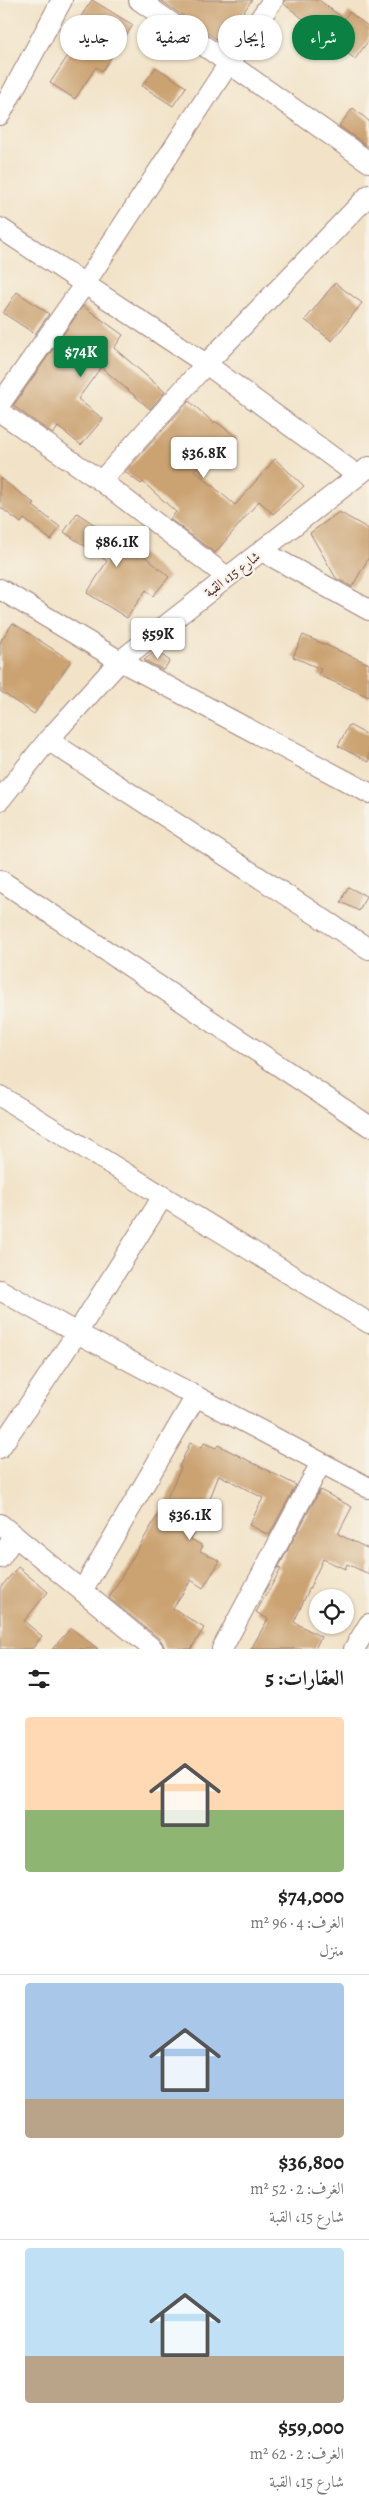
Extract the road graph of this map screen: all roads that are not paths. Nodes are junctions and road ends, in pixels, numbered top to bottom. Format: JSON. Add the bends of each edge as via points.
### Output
{"nodes":[{"id":1,"x":62,"y":0,"type":"edge"},
{"id":2,"x":139,"y":0,"type":"edge"},
{"id":3,"x":273,"y":0,"type":"edge"},
{"id":4,"x":229,"y":63,"type":"junction"},
{"id":5,"x":0,"y":115,"type":"edge"},
{"id":6,"x":369,"y":162,"type":"edge"},
{"id":7,"x":369,"y":195,"type":"edge"},
{"id":8,"x":0,"y":228,"type":"edge"},
{"id":9,"x":84,"y":285,"type":"junction"},
{"id":10,"x":206,"y":364,"type":"junction"},
{"id":11,"x":0,"y":404,"type":"edge"},
{"id":12,"x":0,"y":412,"type":"edge"},
{"id":13,"x":363,"y":471,"type":"edge"},
{"id":14,"x":101,"y":481,"type":"junction"},
{"id":15,"x":262,"y":552,"type":"junction"},
{"id":16,"x":227,"y":577,"type":"junction"},
{"id":17,"x":0,"y":589,"type":"edge"},
{"id":18,"x":369,"y":610,"type":"edge"},
{"id":19,"x":120,"y":661,"type":"junction"},
{"id":20,"x":48,"y":740,"type":"junction"},
{"id":21,"x":3,"y":790,"type":"edge"},
{"id":22,"x":369,"y":794,"type":"edge"},
{"id":23,"x":0,"y":880,"type":"edge"},
{"id":24,"x":369,"y":949,"type":"edge"},
{"id":25,"x":0,"y":1096,"type":"edge"},
{"id":26,"x":369,"y":1126,"type":"edge"},
{"id":27,"x":162,"y":1198,"type":"junction"},
{"id":28,"x":0,"y":1290,"type":"edge"},
{"id":29,"x":369,"y":1323,"type":"edge"},
{"id":30,"x":77,"y":1334,"type":"junction"},
{"id":31,"x":196,"y":1396,"type":"junction"},
{"id":32,"x":0,"y":1448,"type":"edge"},
{"id":33,"x":321,"y":1463,"type":"junction"},
{"id":34,"x":369,"y":1488,"type":"edge"},
{"id":35,"x":8,"y":1530,"type":"edge"},
{"id":36,"x":0,"y":1558,"type":"edge"},
{"id":37,"x":82,"y":1591,"type":"junction"},
{"id":38,"x":369,"y":1624,"type":"edge"},
{"id":39,"x":153,"y":1649,"type":"edge"},
{"id":40,"x":222,"y":1649,"type":"edge"},
{"id":41,"x":354,"y":1649,"type":"edge"}],
"edges":[{"from":1,"to":5,"type":"street"},
{"from":2,"to":4,"type":"street"},
{"from":3,"to":4,"type":"street"},
{"from":4,"to":6,"type":"street"},
{"from":4,"to":9,"type":"street"},
{"from":7,"to":10,"type":"street"},
{"from":8,"to":9,"type":"street"},
{"from":9,"to":10,"type":"street"},
{"from":9,"to":11,"type":"street"},
{"from":10,"to":13,"type":"street"},
{"from":10,"to":14,"type":"street"},
{"from":12,"to":14,"type":"street"},
{"from":13,"to":15,"type":"street","name":"شارع 15، القبة"},
{"from":14,"to":16,"type":"street"},
{"from":15,"to":16,"type":"street","name":"شارع 15، القبة"},
{"from":15,"to":18,"type":"street"},
{"from":16,"to":19,"type":"street","name":"شارع 15، القبة"},
{"from":17,"to":19,"type":"street"},
{"from":19,"to":20,"type":"street","name":"شارع 15، القبة"},
{"from":19,"to":22,"type":"street"},
{"from":20,"to":21,"type":"street","name":"شارع 15، القبة"},
{"from":20,"to":24,"type":"street"},
{"from":23,"to":26,"type":"street"},
{"from":25,"to":27,"type":"street"},
{"from":27,"to":29,"type":"street"},
{"from":27,"to":30,"type":"street"},
{"from":28,"to":30,"type":"street"},
{"from":30,"to":31,"type":"street"},
{"from":30,"to":32,"type":"street"},
{"from":31,"to":33,"type":"street"},
{"from":31,"to":37,"type":"street"},
{"from":33,"to":34,"type":"street"},
{"from":33,"to":40,"type":"street"},
{"from":35,"to":36,"type":"street"},
{"from":35,"to":37,"type":"street"},
{"from":37,"to":39,"type":"street"},
{"from":38,"to":41,"type":"street"}]}
